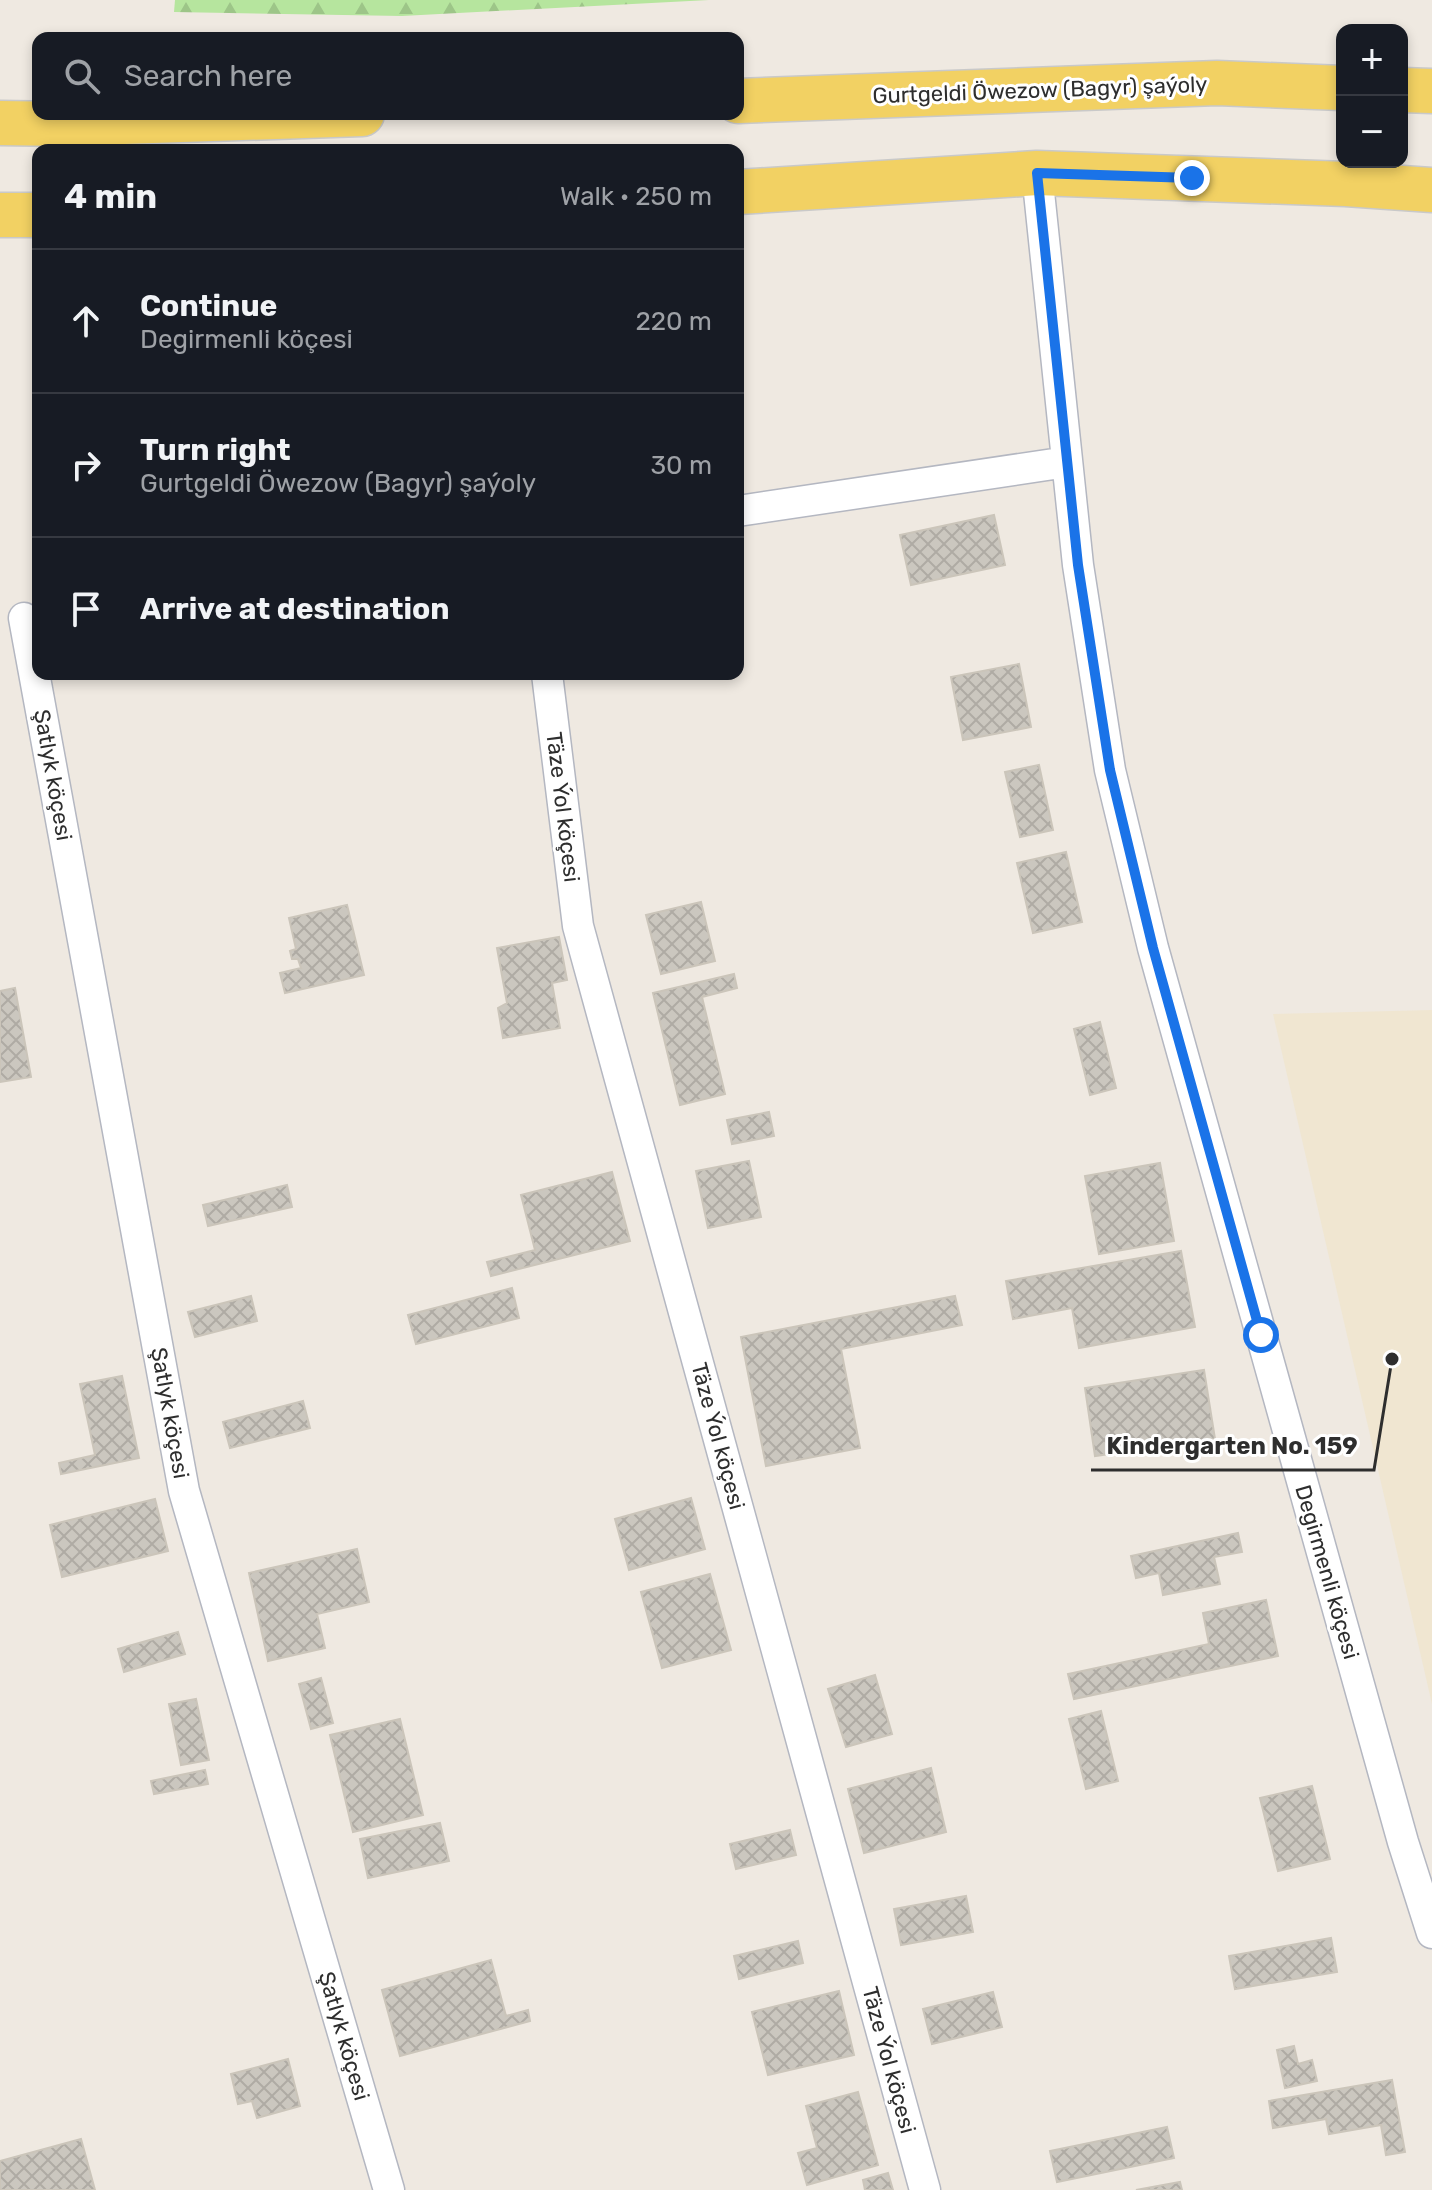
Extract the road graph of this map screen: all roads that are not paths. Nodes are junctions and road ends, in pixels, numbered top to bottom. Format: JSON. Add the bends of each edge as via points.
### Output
{"nodes":[{"id":1,"x":1336,"y":88,"type":"edge"},
{"id":2,"x":1408,"y":90,"type":"edge"},
{"id":3,"x":1432,"y":91,"type":"edge"},
{"id":4,"x":744,"y":101,"type":"edge"},
{"id":5,"x":193,"y":120,"type":"edge"},
{"id":6,"x":0,"y":123,"type":"edge"},
{"id":7,"x":1037,"y":173,"type":"junction"},
{"id":8,"x":1432,"y":190,"type":"edge"},
{"id":9,"x":744,"y":192,"type":"edge"},
{"id":10,"x":0,"y":215,"type":"edge"},
{"id":11,"x":32,"y":215,"type":"edge"},
{"id":12,"x":1067,"y":462,"type":"junction"},
{"id":13,"x":744,"y":510,"type":"edge"},
{"id":14,"x":21,"y":618,"type":"edge"},
{"id":15,"x":32,"y":677,"type":"edge"},
{"id":16,"x":33,"y":680,"type":"edge"},
{"id":17,"x":548,"y":680,"type":"edge"},
{"id":18,"x":1432,"y":1933,"type":"edge"},
{"id":19,"x":389,"y":2190,"type":"edge"},
{"id":20,"x":925,"y":2190,"type":"edge"}],
"edges":[{"from":1,"to":4,"type":"main road","name":"Gurtgeldi Öwezow (Bagyr) şaýoly","via":[[1217,83]]},
{"from":2,"to":3,"type":"main road"},
{"from":5,"to":6,"type":"main road"},
{"from":7,"to":8,"type":"main road"},
{"from":7,"to":9,"type":"main road"},
{"from":7,"to":12,"type":"street","name":"Degirmenli köçesi"},
{"from":10,"to":11,"type":"main road"},
{"from":12,"to":13,"type":"street"},
{"from":12,"to":18,"type":"street","name":"Degirmenli köçesi","via":[[1110,770],[1153,948]]},
{"from":14,"to":15,"type":"street","name":"Şatlyk köçesi"},
{"from":16,"to":19,"type":"street","name":"Şatlyk köçesi","via":[[184,1491]]},
{"from":17,"to":20,"type":"street","name":"Täze Ýol köçesi","via":[[578,926]]}]}
